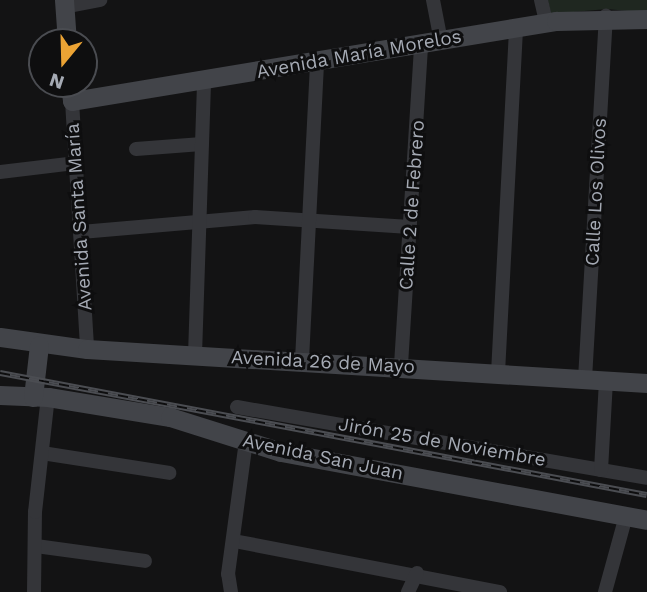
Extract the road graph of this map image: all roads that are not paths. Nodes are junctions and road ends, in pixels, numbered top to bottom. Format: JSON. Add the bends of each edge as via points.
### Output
{"nodes":[{"id":1,"x":100,"y":0,"type":"edge"},
{"id":2,"x":433,"y":0,"type":"edge"},
{"id":3,"x":541,"y":0,"type":"edge"},
{"id":4,"x":64,"y":3,"type":"edge"},
{"id":5,"x":606,"y":16,"type":"junction"},
{"id":6,"x":647,"y":19,"type":"edge"},
{"id":7,"x":546,"y":22,"type":"junction"},
{"id":8,"x":516,"y":27,"type":"junction"},
{"id":9,"x":66,"y":28,"type":"edge"},
{"id":10,"x":441,"y":40,"type":"junction"},
{"id":11,"x":421,"y":44,"type":"junction"},
{"id":12,"x":317,"y":70,"type":"junction"},
{"id":13,"x":204,"y":81,"type":"junction"},
{"id":14,"x":98,"y":90,"type":"edge"},
{"id":15,"x":71,"y":98,"type":"edge"},
{"id":16,"x":202,"y":144,"type":"junction"},
{"id":17,"x":136,"y":149,"type":"dead end"},
{"id":18,"x":76,"y":163,"type":"junction"},
{"id":19,"x":0,"y":172,"type":"edge"},
{"id":20,"x":201,"y":219,"type":"junction"},
{"id":21,"x":310,"y":221,"type":"junction"},
{"id":22,"x":410,"y":227,"type":"junction"},
{"id":23,"x":81,"y":232,"type":"junction"},
{"id":24,"x":0,"y":337,"type":"edge"},
{"id":25,"x":39,"y":345,"type":"junction"},
{"id":26,"x":87,"y":349,"type":"junction"},
{"id":27,"x":302,"y":352,"type":"junction"},
{"id":28,"x":195,"y":355,"type":"junction"},
{"id":29,"x":401,"y":365,"type":"junction"},
{"id":30,"x":499,"y":373,"type":"junction"},
{"id":31,"x":585,"y":373,"type":"junction"},
{"id":32,"x":606,"y":380,"type":"junction"},
{"id":33,"x":647,"y":383,"type":"edge"},
{"id":34,"x":0,"y":396,"type":"edge"},
{"id":35,"x":41,"y":397,"type":"junction"},
{"id":36,"x":237,"y":407,"type":"dead end"},
{"id":37,"x":246,"y":442,"type":"junction"},
{"id":38,"x":42,"y":453,"type":"junction"},
{"id":39,"x":601,"y":470,"type":"junction"},
{"id":40,"x":169,"y":473,"type":"dead end"},
{"id":41,"x":647,"y":478,"type":"edge"},
{"id":42,"x":626,"y":516,"type":"junction"},
{"id":43,"x":647,"y":520,"type":"edge"},
{"id":44,"x":234,"y":541,"type":"junction"},
{"id":45,"x":36,"y":546,"type":"junction"},
{"id":46,"x":145,"y":561,"type":"dead end"},
{"id":47,"x":417,"y":573,"type":"junction"},
{"id":48,"x":34,"y":592,"type":"edge"},
{"id":49,"x":231,"y":592,"type":"edge"},
{"id":50,"x":408,"y":592,"type":"edge"},
{"id":51,"x":500,"y":592,"type":"edge"},
{"id":52,"x":604,"y":592,"type":"edge"}],
"edges":[{"from":1,"to":4,"type":"street"},
{"from":2,"to":10,"type":"street"},
{"from":3,"to":7,"type":"street"},
{"from":4,"to":9,"type":"street"},
{"from":5,"to":6,"type":"street","name":"Avenida María Morelos"},
{"from":5,"to":7,"type":"street","name":"Avenida María Morelos"},
{"from":5,"to":31,"type":"street","name":"Calle Los Olivos"},
{"from":7,"to":8,"type":"street","name":"Avenida María Morelos"},
{"from":8,"to":10,"type":"street","name":"Avenida María Morelos"},
{"from":8,"to":30,"type":"street"},
{"from":10,"to":11,"type":"street","name":"Avenida María Morelos"},
{"from":11,"to":12,"type":"street","name":"Avenida María Morelos"},
{"from":11,"to":22,"type":"street","name":"Calle 2 de Febrero"},
{"from":12,"to":13,"type":"street","name":"Avenida María Morelos"},
{"from":12,"to":21,"type":"street"},
{"from":13,"to":14,"type":"street","name":"Avenida María Morelos"},
{"from":13,"to":16,"type":"street"},
{"from":15,"to":18,"type":"street","name":"Avenida Santa María"},
{"from":16,"to":17,"type":"street"},
{"from":16,"to":20,"type":"street"},
{"from":18,"to":19,"type":"street"},
{"from":18,"to":23,"type":"street","name":"Avenida Santa María"},
{"from":20,"to":21,"type":"street"},
{"from":20,"to":23,"type":"street"},
{"from":20,"to":28,"type":"street"},
{"from":21,"to":22,"type":"street"},
{"from":21,"to":27,"type":"street"},
{"from":22,"to":29,"type":"street","name":"Calle 2 de Febrero"},
{"from":23,"to":26,"type":"street","name":"Avenida Santa María"},
{"from":24,"to":25,"type":"street","name":"Avenida 26 de Mayo"},
{"from":25,"to":26,"type":"street","name":"Avenida 26 de Mayo"},
{"from":25,"to":35,"type":"street"},
{"from":26,"to":28,"type":"street","name":"Avenida 26 de Mayo"},
{"from":27,"to":28,"type":"street","name":"Avenida 26 de Mayo"},
{"from":27,"to":29,"type":"street","name":"Avenida 26 de Mayo"},
{"from":29,"to":30,"type":"street","name":"Avenida 26 de Mayo"},
{"from":30,"to":31,"type":"street","name":"Avenida 26 de Mayo"},
{"from":31,"to":32,"type":"street","name":"Avenida 26 de Mayo"},
{"from":32,"to":33,"type":"street","name":"Avenida 26 de Mayo"},
{"from":32,"to":39,"type":"street"},
{"from":34,"to":35,"type":"street","name":"Avenida San Juan"},
{"from":35,"to":37,"type":"street","name":"Avenida San Juan","via":[[170,417]]},
{"from":35,"to":38,"type":"street"},
{"from":36,"to":39,"type":"street","name":"Jirón 25 de Noviembre"},
{"from":37,"to":42,"type":"street","name":"Avenida San Juan"},
{"from":37,"to":44,"type":"street"},
{"from":38,"to":40,"type":"street"},
{"from":38,"to":45,"type":"street"},
{"from":39,"to":41,"type":"street","name":"Jirón 25 de Noviembre"},
{"from":42,"to":43,"type":"street","name":"Avenida San Juan"},
{"from":42,"to":52,"type":"street"},
{"from":44,"to":47,"type":"street"},
{"from":44,"to":49,"type":"street","via":[[228,574]]},
{"from":45,"to":46,"type":"street"},
{"from":45,"to":48,"type":"street"},
{"from":47,"to":50,"type":"street"},
{"from":47,"to":51,"type":"street"}]}
